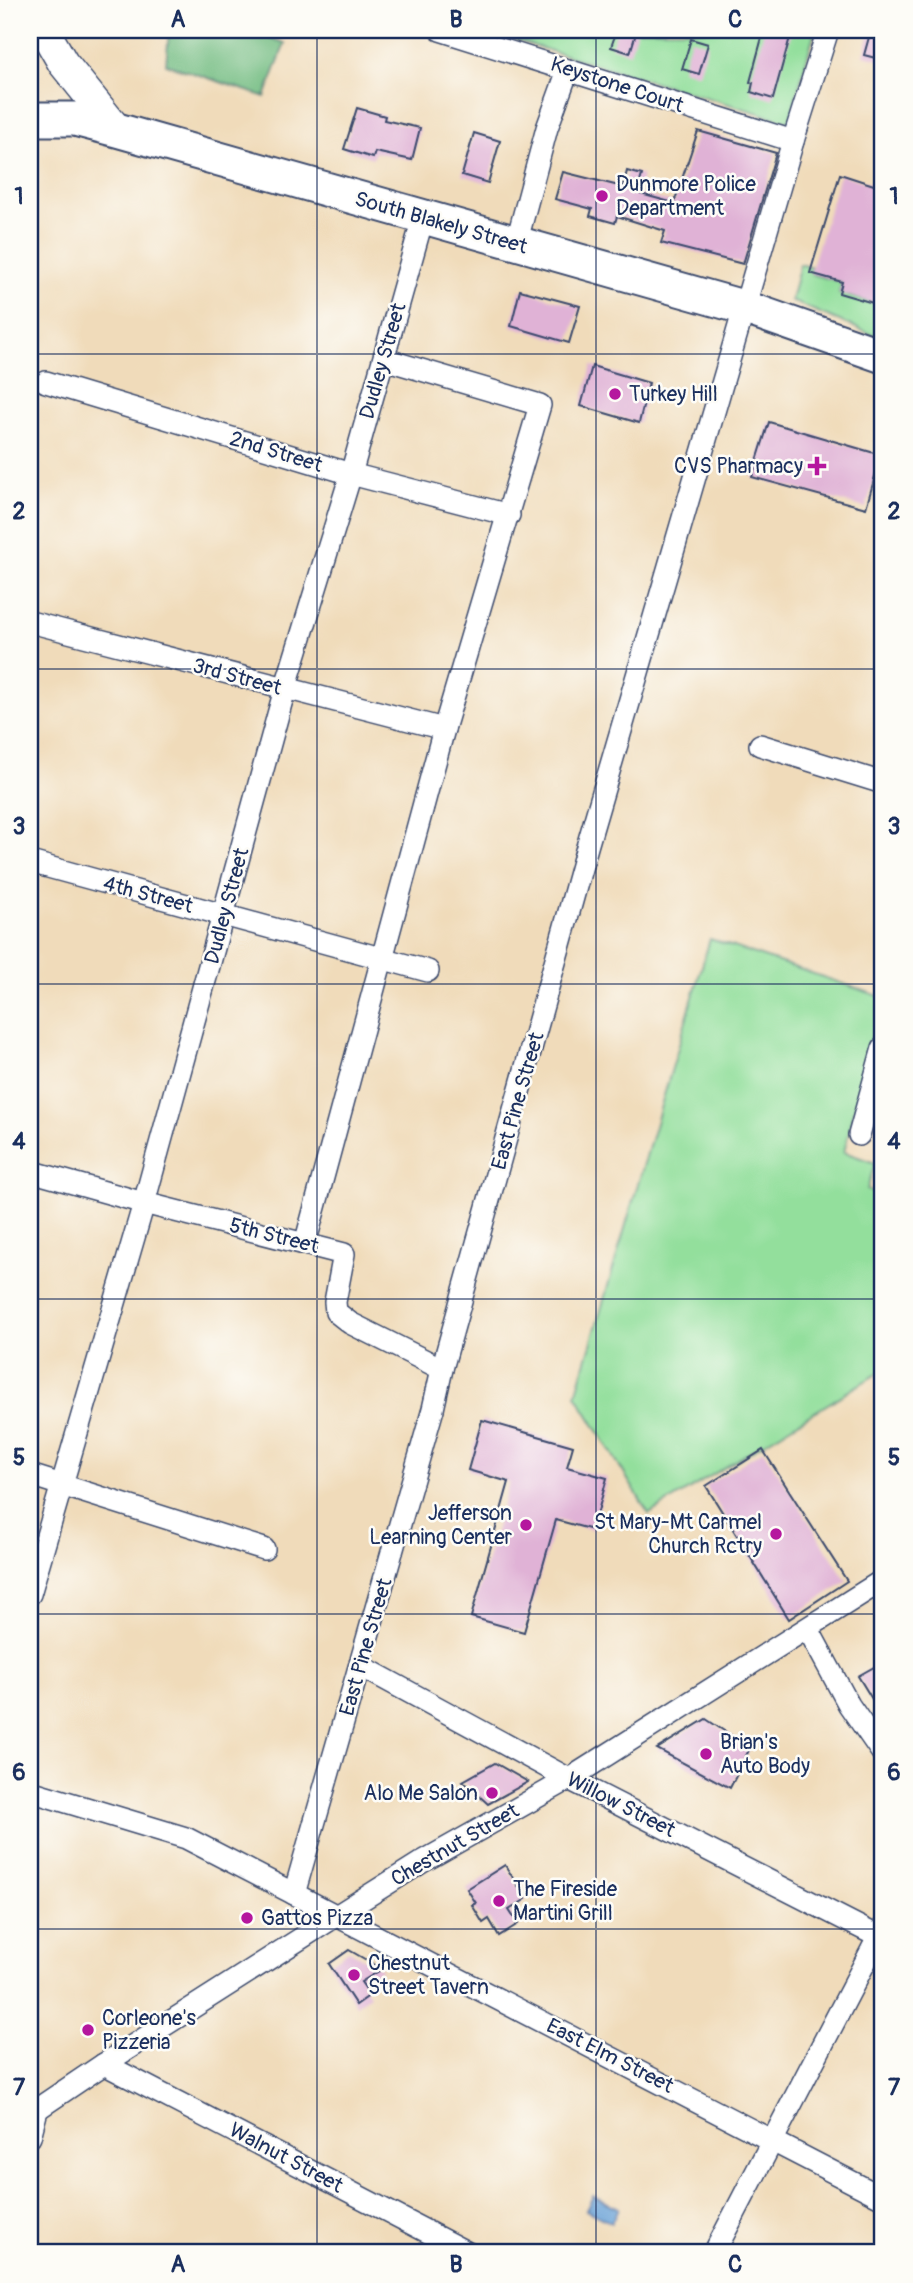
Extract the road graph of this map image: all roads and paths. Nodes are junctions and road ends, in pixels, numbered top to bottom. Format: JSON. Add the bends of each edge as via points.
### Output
{"nodes":[{"id":1,"x":44,"y":30,"type":"edge"},
{"id":2,"x":440,"y":30,"type":"edge"},
{"id":3,"x":828,"y":30,"type":"edge"},
{"id":4,"x":568,"y":70,"type":"junction"},
{"id":5,"x":30,"y":119,"type":"edge"},
{"id":6,"x":117,"y":131,"type":"junction"},
{"id":7,"x":793,"y":141,"type":"junction"},
{"id":8,"x":423,"y":219,"type":"junction"},
{"id":9,"x":516,"y":244,"type":"junction"},
{"id":10,"x":746,"y":308,"type":"junction"},
{"id":11,"x":883,"y":356,"type":"edge"},
{"id":12,"x":384,"y":359,"type":"junction"},
{"id":13,"x":46,"y":382,"type":"dead end"},
{"id":14,"x":351,"y":474,"type":"junction"},
{"id":15,"x":509,"y":515,"type":"junction"},
{"id":16,"x":30,"y":622,"type":"edge"},
{"id":17,"x":285,"y":689,"type":"junction"},
{"id":18,"x":444,"y":729,"type":"junction"},
{"id":19,"x":760,"y":745,"type":"dead end"},
{"id":20,"x":883,"y":783,"type":"edge"},
{"id":21,"x":30,"y":862,"type":"edge"},
{"id":22,"x":224,"y":916,"type":"junction"},
{"id":23,"x":383,"y":958,"type":"junction"},
{"id":24,"x":428,"y":971,"type":"dead end"},
{"id":25,"x":883,"y":1048,"type":"edge"},
{"id":26,"x":859,"y":1135,"type":"dead end"},
{"id":27,"x":30,"y":1171,"type":"edge"},
{"id":28,"x":144,"y":1203,"type":"junction"},
{"id":29,"x":305,"y":1244,"type":"junction"},
{"id":30,"x":442,"y":1369,"type":"junction"},
{"id":31,"x":30,"y":1475,"type":"edge"},
{"id":32,"x":61,"y":1483,"type":"junction"},
{"id":33,"x":264,"y":1549,"type":"dead end"},
{"id":34,"x":883,"y":1580,"type":"edge"},
{"id":35,"x":30,"y":1594,"type":"edge"},
{"id":36,"x":808,"y":1629,"type":"junction"},
{"id":37,"x":361,"y":1666,"type":"junction"},
{"id":38,"x":883,"y":1754,"type":"edge"},
{"id":39,"x":569,"y":1779,"type":"junction"},
{"id":40,"x":30,"y":1791,"type":"edge"},
{"id":41,"x":294,"y":1894,"type":"junction"},
{"id":42,"x":336,"y":1916,"type":"junction"},
{"id":43,"x":882,"y":1934,"type":"edge"},
{"id":44,"x":104,"y":2064,"type":"junction"},
{"id":45,"x":33,"y":2112,"type":"edge"},
{"id":46,"x":30,"y":2137,"type":"edge"},
{"id":47,"x":772,"y":2140,"type":"junction"},
{"id":48,"x":883,"y":2198,"type":"edge"},
{"id":49,"x":468,"y":2253,"type":"edge"},
{"id":50,"x":714,"y":2253,"type":"edge"}],
"edges":[{"from":1,"to":6,"type":"main road","via":[[63,63]]},
{"from":2,"to":4,"type":"street","name":"Keystone Court"},
{"from":3,"to":7,"type":"street","name":"East Pine Street"},
{"from":4,"to":7,"type":"street","name":"Keystone Court"},
{"from":4,"to":9,"type":"street","via":[[547,128]]},
{"from":5,"to":6,"type":"main road","name":"South Blakely Street","via":[[75,119]]},
{"from":6,"to":8,"type":"main road","name":"South Blakely Street"},
{"from":7,"to":10,"type":"street","name":"East Pine Street"},
{"from":8,"to":9,"type":"main road","name":"South Blakely Street"},
{"from":8,"to":12,"type":"street","name":"Dudley Street"},
{"from":9,"to":10,"type":"main road","name":"South Blakely Street"},
{"from":10,"to":11,"type":"main road","name":"South Blakely Street"},
{"from":10,"to":30,"type":"street","name":"East Pine Street","via":[[587,847]]},
{"from":12,"to":14,"type":"street","name":"Dudley Street"},
{"from":12,"to":15,"type":"street","via":[[540,405]]},
{"from":13,"to":14,"type":"street","name":"2nd Street"},
{"from":14,"to":15,"type":"street","name":"2nd Street"},
{"from":14,"to":17,"type":"street","name":"Dudley Street"},
{"from":15,"to":18,"type":"street"},
{"from":16,"to":17,"type":"street","name":"3rd Street"},
{"from":17,"to":18,"type":"street","name":"3rd Street"},
{"from":17,"to":22,"type":"street","name":"Dudley Street"},
{"from":18,"to":23,"type":"street"},
{"from":19,"to":20,"type":"street"},
{"from":21,"to":22,"type":"street","name":"4th Street"},
{"from":22,"to":23,"type":"street","name":"4th Street"},
{"from":22,"to":28,"type":"street","name":"Dudley Street"},
{"from":23,"to":24,"type":"street","name":"4th Street"},
{"from":23,"to":29,"type":"street"},
{"from":25,"to":26,"type":"street"},
{"from":27,"to":28,"type":"street","name":"5th Street"},
{"from":28,"to":29,"type":"street","name":"5th Street"},
{"from":28,"to":32,"type":"street","name":"Dudley Street"},
{"from":29,"to":30,"type":"street","name":"5th Street","via":[[344,1254],[335,1302],[342,1319]]},
{"from":30,"to":37,"type":"street","name":"East Pine Street"},
{"from":31,"to":32,"type":"street"},
{"from":32,"to":33,"type":"street"},
{"from":32,"to":35,"type":"street","name":"Dudley Street"},
{"from":34,"to":36,"type":"street","name":"Chestnut Street"},
{"from":36,"to":38,"type":"street","via":[[849,1705]]},
{"from":36,"to":39,"type":"street","name":"Chestnut Street"},
{"from":37,"to":39,"type":"street","name":"Willow Street"},
{"from":37,"to":41,"type":"street","name":"East Pine Street"},
{"from":39,"to":42,"type":"street","name":"Chestnut Street"},
{"from":39,"to":43,"type":"street","name":"Willow Street"},
{"from":40,"to":41,"type":"street","name":"East Elm Street","via":[[181,1836]]},
{"from":41,"to":42,"type":"street","name":"East Elm Street"},
{"from":42,"to":44,"type":"street","name":"Chestnut Street"},
{"from":42,"to":47,"type":"street","name":"East Elm Street"},
{"from":43,"to":47,"type":"street"},
{"from":44,"to":45,"type":"street","name":"Chestnut Street"},
{"from":44,"to":49,"type":"street","name":"Walnut Street"},
{"from":45,"to":46,"type":"street"},
{"from":47,"to":48,"type":"street","name":"East Elm Street"},
{"from":47,"to":50,"type":"street"}]}
